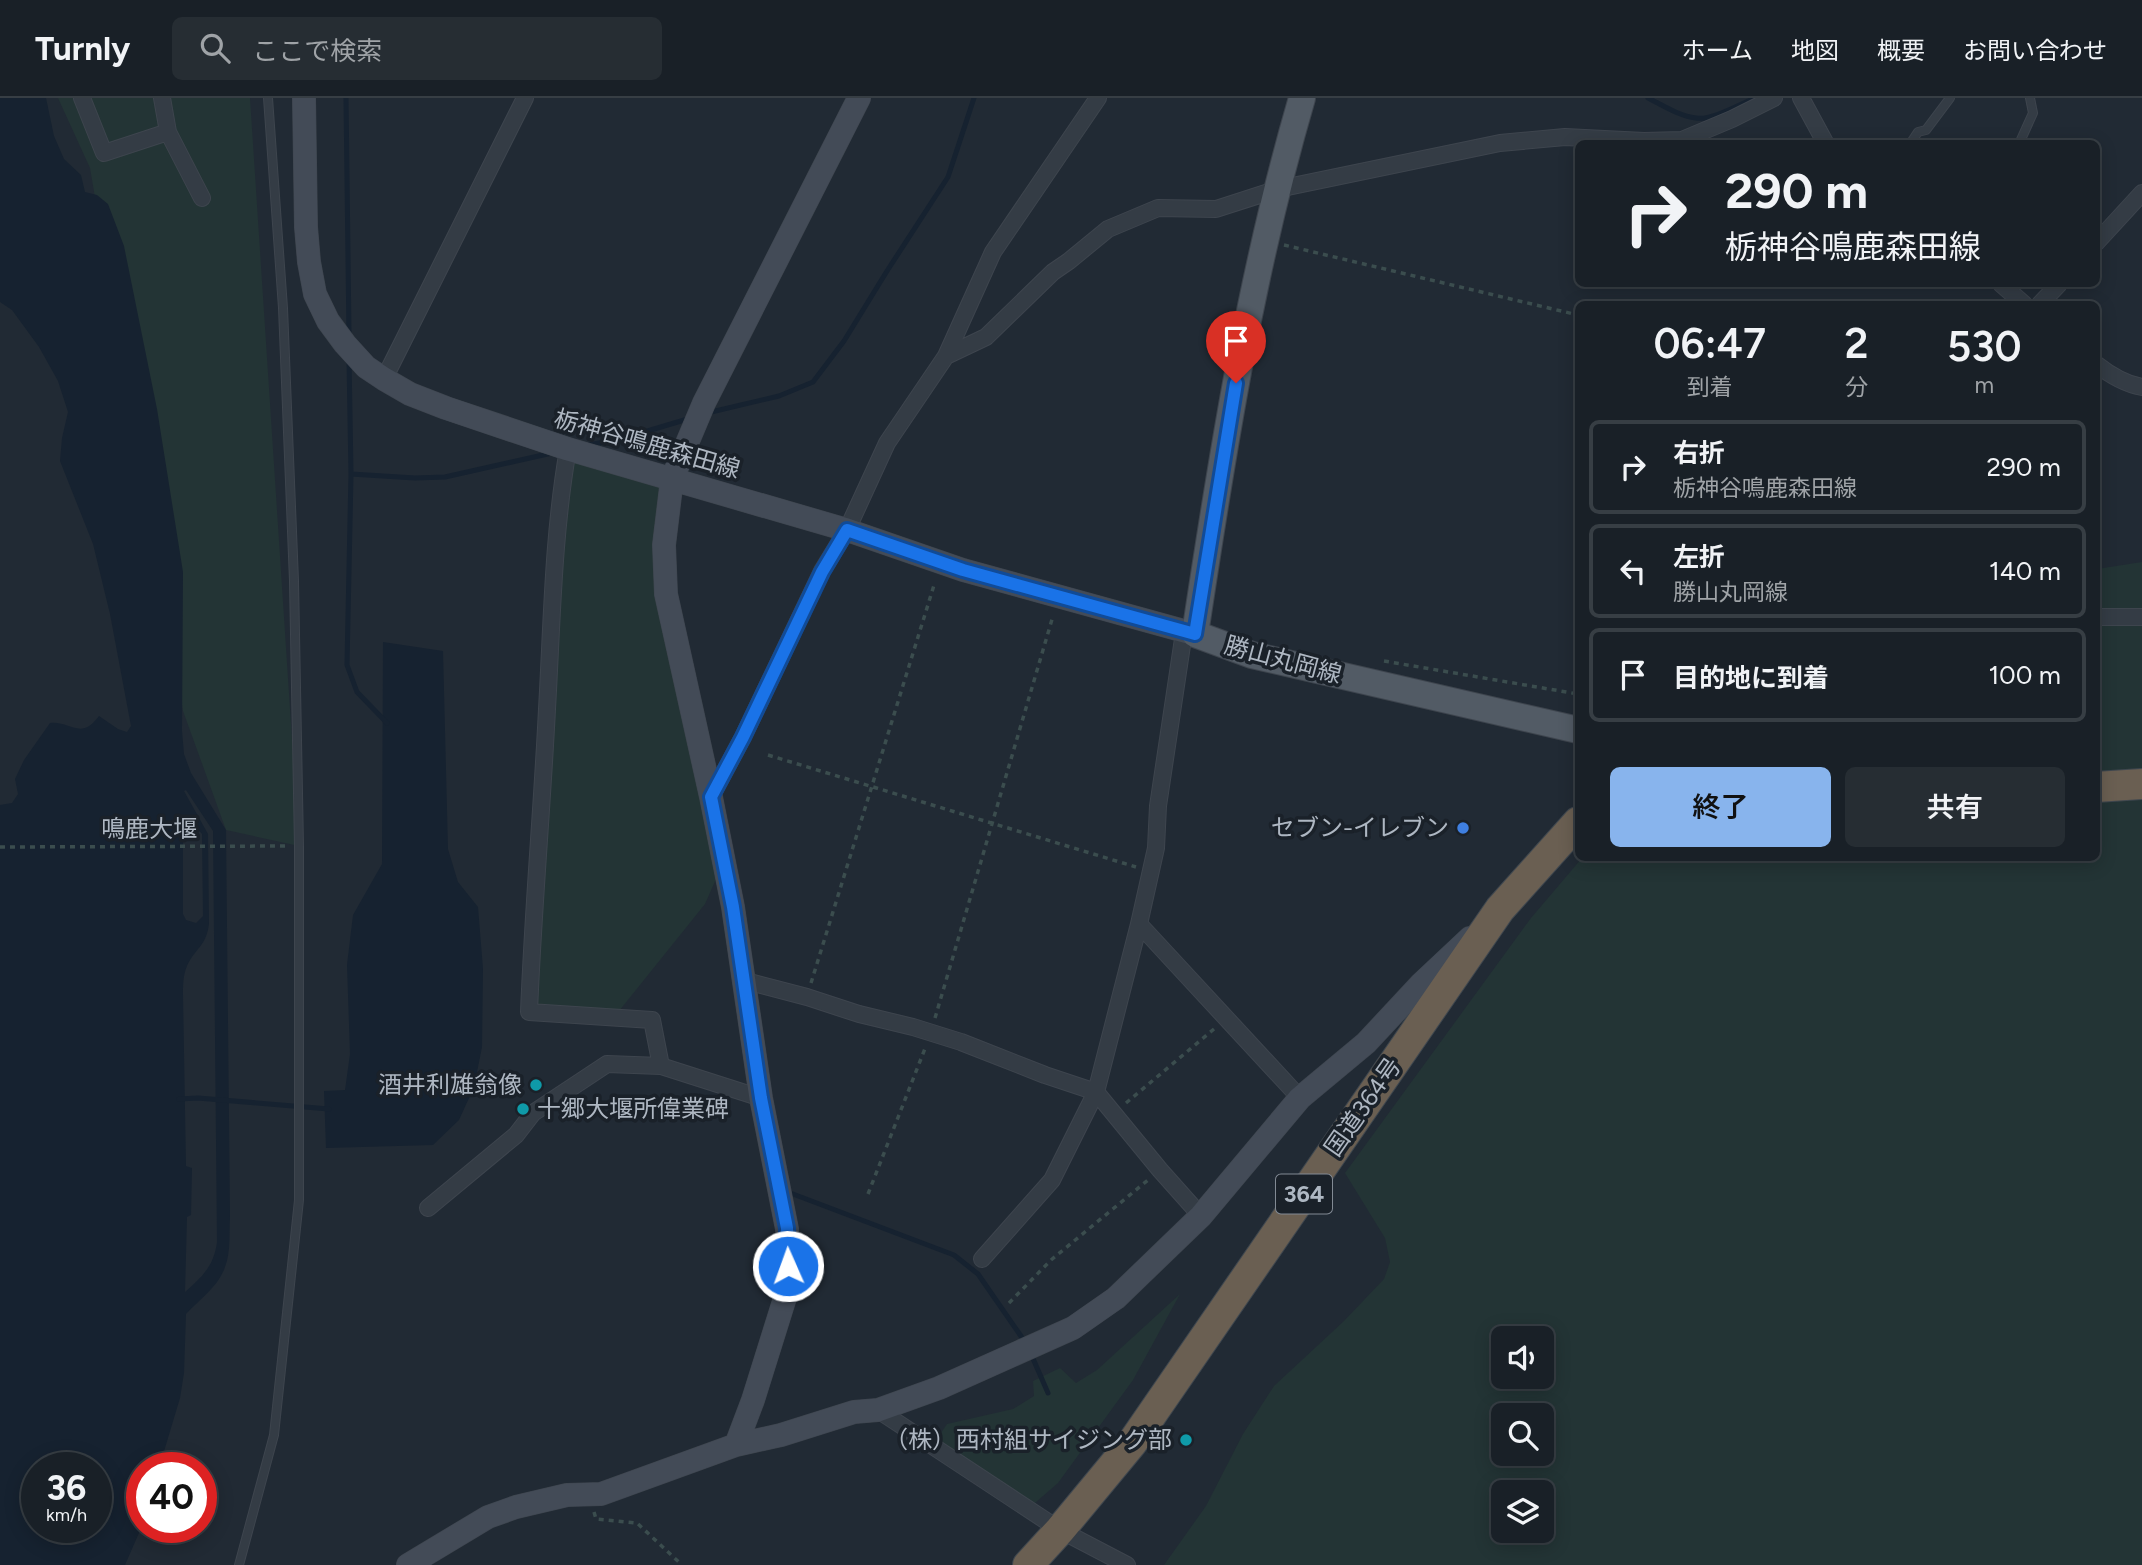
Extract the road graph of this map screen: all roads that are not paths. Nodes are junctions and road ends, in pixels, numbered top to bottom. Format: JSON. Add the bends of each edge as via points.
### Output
{"nodes":[{"id":1,"x":82,"y":98,"type":"edge"},
{"id":2,"x":162,"y":98,"type":"edge"},
{"id":3,"x":268,"y":98,"type":"edge"},
{"id":4,"x":304,"y":98,"type":"edge"},
{"id":5,"x":525,"y":98,"type":"edge"},
{"id":6,"x":859,"y":98,"type":"edge"},
{"id":7,"x":1098,"y":98,"type":"edge"},
{"id":8,"x":1302,"y":98,"type":"edge"},
{"id":9,"x":1774,"y":98,"type":"edge"},
{"id":10,"x":1801,"y":98,"type":"edge"},
{"id":11,"x":1950,"y":98,"type":"edge"},
{"id":12,"x":2030,"y":98,"type":"edge"},
{"id":13,"x":168,"y":132,"type":"junction"},
{"id":14,"x":1624,"y":140,"type":"edge"},
{"id":15,"x":1682,"y":140,"type":"edge"},
{"id":16,"x":1824,"y":140,"type":"edge"},
{"id":17,"x":1913,"y":140,"type":"edge"},
{"id":18,"x":2021,"y":140,"type":"edge"},
{"id":19,"x":1278,"y":188,"type":"junction"},
{"id":20,"x":2142,"y":193,"type":"edge"},
{"id":21,"x":202,"y":198,"type":"dead end"},
{"id":22,"x":2100,"y":239,"type":"edge"},
{"id":23,"x":2004,"y":287,"type":"edge"},
{"id":24,"x":2056,"y":287,"type":"edge"},
{"id":25,"x":2021,"y":301,"type":"edge"},
{"id":26,"x":2043,"y":301,"type":"edge"},
{"id":27,"x":946,"y":356,"type":"junction"},
{"id":28,"x":2100,"y":367,"type":"edge"},
{"id":29,"x":375,"y":373,"type":"junction"},
{"id":30,"x":2142,"y":387,"type":"edge"},
{"id":31,"x":568,"y":449,"type":"junction"},
{"id":32,"x":672,"y":479,"type":"junction"},
{"id":33,"x":847,"y":530,"type":"junction"},
{"id":34,"x":2100,"y":617,"type":"edge"},
{"id":35,"x":2142,"y":617,"type":"edge"},
{"id":36,"x":1189,"y":633,"type":"junction"},
{"id":37,"x":1575,"y":729,"type":"edge"},
{"id":38,"x":2142,"y":784,"type":"edge"},
{"id":39,"x":2100,"y":787,"type":"edge"},
{"id":40,"x":711,"y":797,"type":"junction"},
{"id":41,"x":1575,"y":825,"type":"edge"},
{"id":42,"x":1500,"y":909,"type":"junction"},
{"id":43,"x":1139,"y":924,"type":"junction"},
{"id":44,"x":742,"y":980,"type":"junction"},
{"id":45,"x":661,"y":1066,"type":"junction"},
{"id":46,"x":1096,"y":1091,"type":"junction"},
{"id":47,"x":761,"y":1098,"type":"junction"},
{"id":48,"x":1300,"y":1098,"type":"junction"},
{"id":49,"x":428,"y":1208,"type":"dead end"},
{"id":50,"x":1202,"y":1216,"type":"junction"},
{"id":51,"x":982,"y":1259,"type":"dead end"},
{"id":52,"x":878,"y":1410,"type":"junction"},
{"id":53,"x":736,"y":1445,"type":"junction"},
{"id":54,"x":1060,"y":1530,"type":"junction"},
{"id":55,"x":239,"y":1565,"type":"edge"},
{"id":56,"x":408,"y":1565,"type":"edge"},
{"id":57,"x":1028,"y":1565,"type":"edge"},
{"id":58,"x":1127,"y":1565,"type":"edge"}],
"edges":[{"from":1,"to":13,"type":"street","via":[[104,153]]},
{"from":2,"to":13,"type":"street"},
{"from":3,"to":55,"type":"lane","via":[[283,308],[294,581],[299,1200],[275,1435]]},
{"from":4,"to":29,"type":"street","name":"栃神谷鳴鹿森田線","via":[[306,227],[315,294],[328,321]]},
{"from":5,"to":29,"type":"street"},
{"from":6,"to":32,"type":"street","via":[[704,403]]},
{"from":7,"to":27,"type":"street","via":[[993,252]]},
{"from":8,"to":19,"type":"main road","name":"勝山丸岡線"},
{"from":9,"to":15,"type":"street"},
{"from":10,"to":16,"type":"street"},
{"from":11,"to":17,"type":"lane"},
{"from":12,"to":18,"type":"lane","via":[[2033,113]]},
{"from":13,"to":21,"type":"street"},
{"from":14,"to":19,"type":"street","via":[[1565,137],[1500,143]]},
{"from":19,"to":27,"type":"street","via":[[1216,209],[1158,208],[1108,229],[1053,272],[986,337]]},
{"from":19,"to":36,"type":"main road","name":"勝山丸岡線"},
{"from":20,"to":22,"type":"street"},
{"from":23,"to":25,"type":"street"},
{"from":24,"to":26,"type":"street"},
{"from":27,"to":33,"type":"street","via":[[887,443]]},
{"from":28,"to":30,"type":"street"},
{"from":29,"to":31,"type":"street","name":"栃神谷鳴鹿森田線","via":[[410,394]]},
{"from":31,"to":32,"type":"street","name":"栃神谷鳴鹿森田線"},
{"from":31,"to":45,"type":"street","via":[[552,591],[529,1012],[652,1020]]},
{"from":32,"to":33,"type":"street","name":"栃神谷鳴鹿森田線"},
{"from":32,"to":40,"type":"street","via":[[664,545],[666,594]]},
{"from":33,"to":36,"type":"street","name":"栃神谷鳴鹿森田線","via":[[941,563]]},
{"from":33,"to":40,"type":"street"},
{"from":34,"to":35,"type":"street"},
{"from":36,"to":37,"type":"main road","name":"勝山丸岡線","via":[[1252,655]]},
{"from":36,"to":43,"type":"street","via":[[1158,806],[1156,848]]},
{"from":38,"to":39,"type":"highway"},
{"from":40,"to":44,"type":"street"},
{"from":41,"to":42,"type":"highway","name":"国道364号","number":"364"},
{"from":42,"to":48,"type":"street","via":[[1366,1043]]},
{"from":42,"to":54,"type":"highway","name":"国道364号","number":"364","via":[[1132,1443]]},
{"from":43,"to":46,"type":"street"},
{"from":43,"to":48,"type":"street"},
{"from":44,"to":46,"type":"street","via":[[931,1033]]},
{"from":44,"to":47,"type":"street"},
{"from":45,"to":47,"type":"street"},
{"from":45,"to":49,"type":"street","via":[[607,1064],[533,1113],[516,1135]]},
{"from":46,"to":50,"type":"street"},
{"from":46,"to":51,"type":"street","via":[[1052,1180]]},
{"from":47,"to":53,"type":"street","via":[[787,1228],[789,1285]]},
{"from":48,"to":50,"type":"street"},
{"from":50,"to":52,"type":"street","via":[[1116,1298],[1073,1328]]},
{"from":52,"to":53,"type":"street","via":[[854,1412]]},
{"from":52,"to":54,"type":"street"},
{"from":53,"to":56,"type":"street","via":[[601,1494],[566,1494],[488,1517]]},
{"from":54,"to":57,"type":"highway","name":"国道364号","number":"364"},
{"from":54,"to":58,"type":"street"}]}
